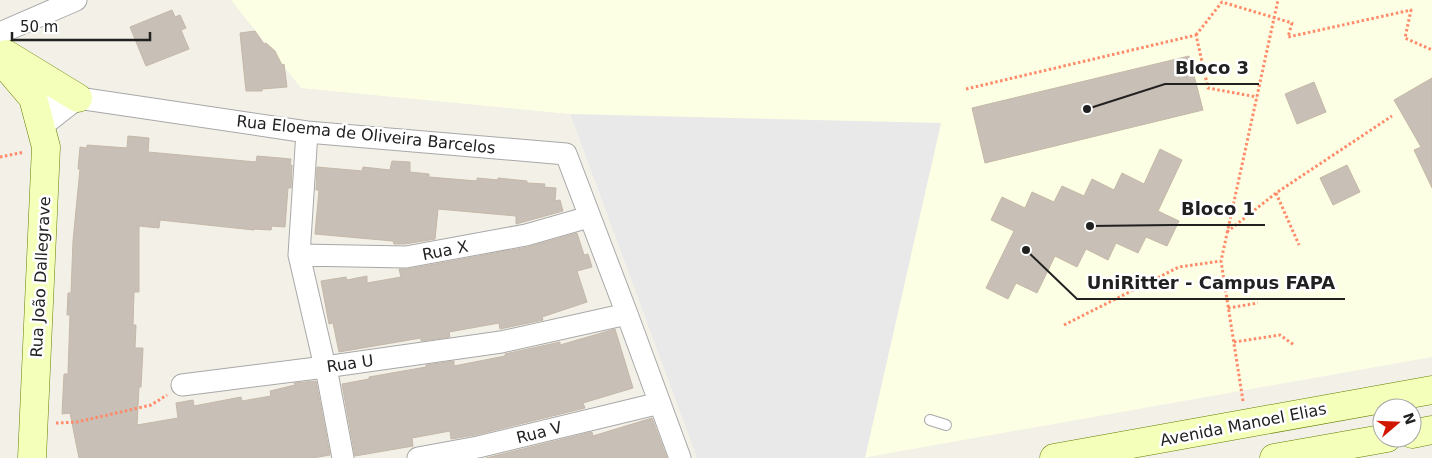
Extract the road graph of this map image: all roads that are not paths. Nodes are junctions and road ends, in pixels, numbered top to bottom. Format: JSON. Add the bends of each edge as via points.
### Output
{"nodes":[{"id":1,"x":76,"y":0,"type":"edge"},
{"id":2,"x":0,"y":33,"type":"edge"},
{"id":3,"x":0,"y":50,"type":"edge"},
{"id":4,"x":0,"y":59,"type":"edge"},
{"id":5,"x":33,"y":98,"type":"junction"},
{"id":6,"x":78,"y":98,"type":"junction"},
{"id":7,"x":41,"y":127,"type":"junction"},
{"id":8,"x":307,"y":132,"type":"junction"},
{"id":9,"x":589,"y":217,"type":"junction"},
{"id":10,"x":299,"y":255,"type":"junction"},
{"id":11,"x":627,"y":314,"type":"junction"},
{"id":12,"x":326,"y":370,"type":"junction"},
{"id":13,"x":182,"y":385,"type":"road end"},
{"id":14,"x":1432,"y":390,"type":"edge"},
{"id":15,"x":660,"y":404,"type":"junction"},
{"id":16,"x":930,"y":420,"type":"dead end"},
{"id":17,"x":1255,"y":421,"type":"junction"},
{"id":18,"x":946,"y":425,"type":"dead end"},
{"id":19,"x":1372,"y":441,"type":"edge"},
{"id":20,"x":1292,"y":456,"type":"edge"},
{"id":21,"x":32,"y":458,"type":"edge"},
{"id":22,"x":343,"y":458,"type":"edge"},
{"id":23,"x":418,"y":458,"type":"edge"},
{"id":24,"x":680,"y":458,"type":"edge"},
{"id":25,"x":1054,"y":458,"type":"edge"}],
"edges":[{"from":1,"to":2,"type":"street"},
{"from":3,"to":6,"type":"street"},
{"from":4,"to":5,"type":"street"},
{"from":5,"to":6,"type":"street","name":"Rua Eloema de Oliveira Barcelos"},
{"from":5,"to":7,"type":"street","name":"Rua João Dallegrave"},
{"from":6,"to":7,"type":"street"},
{"from":6,"to":8,"type":"street","name":"Rua Eloema de Oliveira Barcelos"},
{"from":7,"to":21,"type":"street","name":"Rua João Dallegrave","via":[[46,147]]},
{"from":8,"to":9,"type":"street","name":"Rua Eloema de Oliveira Barcelos","via":[[566,154]]},
{"from":8,"to":10,"type":"street"},
{"from":9,"to":10,"type":"street","name":"Rua X","via":[[526,235],[406,257]]},
{"from":9,"to":11,"type":"street"},
{"from":10,"to":12,"type":"street"},
{"from":11,"to":12,"type":"street","name":"Rua U","via":[[501,342]]},
{"from":11,"to":15,"type":"street"},
{"from":12,"to":13,"type":"street","name":"Rua U"},
{"from":12,"to":22,"type":"street"},
{"from":14,"to":17,"type":"street","name":"Avenida Manoel Elias"},
{"from":15,"to":23,"type":"street","name":"Rua V"},
{"from":15,"to":24,"type":"street"},
{"from":16,"to":18,"type":"lane"},
{"from":17,"to":20,"type":"street"},
{"from":17,"to":25,"type":"street","name":"Avenida Manoel Elias"},
{"from":19,"to":20,"type":"street"}]}
